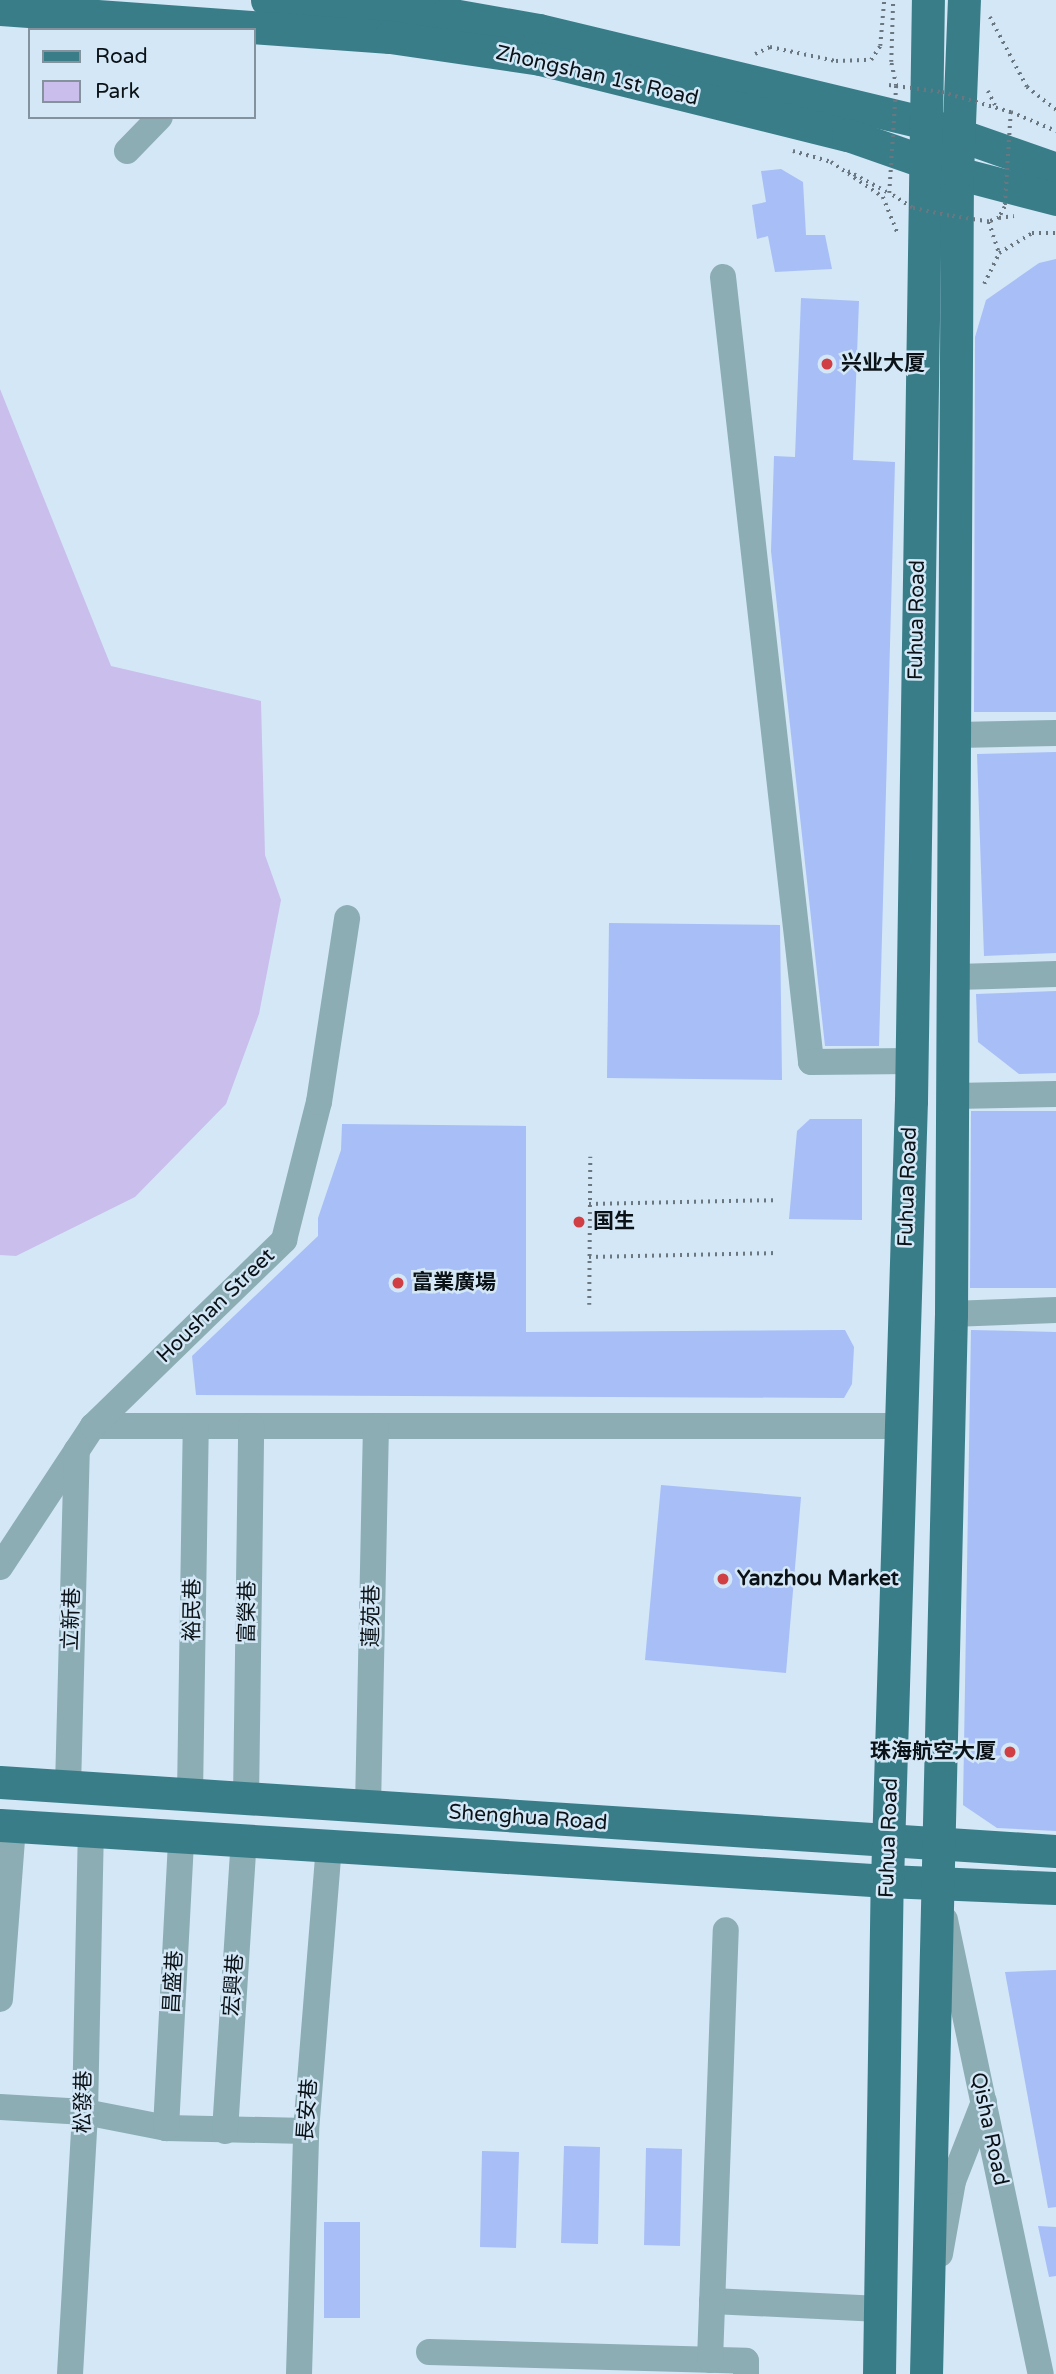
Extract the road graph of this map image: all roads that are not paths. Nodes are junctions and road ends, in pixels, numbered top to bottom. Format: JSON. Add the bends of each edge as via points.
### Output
{"nodes":[{"id":1,"x":267,"y":0,"type":"edge"},
{"id":2,"x":928,"y":0,"type":"edge"},
{"id":3,"x":976,"y":6,"type":"edge"},
{"id":4,"x":82,"y":8,"type":"edge"},
{"id":5,"x":0,"y":9,"type":"edge"},
{"id":6,"x":213,"y":27,"type":"edge"},
{"id":7,"x":231,"y":28,"type":"edge"},
{"id":8,"x":256,"y":29,"type":"edge"},
{"id":9,"x":158,"y":119,"type":"edge"},
{"id":10,"x":925,"y":123,"type":"junction"},
{"id":11,"x":961,"y":139,"type":"junction"},
{"id":12,"x":127,"y":151,"type":"dead end"},
{"id":13,"x":924,"y":162,"type":"junction"},
{"id":14,"x":1056,"y":169,"type":"edge"},
{"id":15,"x":957,"y":173,"type":"junction"},
{"id":16,"x":1056,"y":199,"type":"edge"},
{"id":17,"x":723,"y":277,"type":"dead end"},
{"id":18,"x":1056,"y":733,"type":"edge"},
{"id":19,"x":956,"y":735,"type":"junction"},
{"id":20,"x":347,"y":918,"type":"dead end"},
{"id":21,"x":1056,"y":974,"type":"edge"},
{"id":22,"x":956,"y":977,"type":"junction"},
{"id":23,"x":911,"y":1061,"type":"junction"},
{"id":24,"x":1056,"y":1094,"type":"edge"},
{"id":25,"x":954,"y":1096,"type":"junction"},
{"id":26,"x":1056,"y":1310,"type":"edge"},
{"id":27,"x":951,"y":1314,"type":"junction"},
{"id":28,"x":93,"y":1426,"type":"junction"},
{"id":29,"x":197,"y":1426,"type":"junction"},
{"id":30,"x":251,"y":1426,"type":"junction"},
{"id":31,"x":376,"y":1426,"type":"junction"},
{"id":32,"x":901,"y":1426,"type":"junction"},
{"id":33,"x":77,"y":1450,"type":"junction"},
{"id":34,"x":0,"y":1567,"type":"edge"},
{"id":35,"x":0,"y":1782,"type":"edge"},
{"id":36,"x":68,"y":1787,"type":"junction"},
{"id":37,"x":190,"y":1795,"type":"junction"},
{"id":38,"x":246,"y":1799,"type":"junction"},
{"id":39,"x":368,"y":1807,"type":"junction"},
{"id":40,"x":7,"y":1826,"type":"edge"},
{"id":41,"x":91,"y":1831,"type":"junction"},
{"id":42,"x":181,"y":1837,"type":"junction"},
{"id":43,"x":244,"y":1839,"type":"junction"},
{"id":44,"x":888,"y":1842,"type":"junction"},
{"id":45,"x":938,"y":1845,"type":"junction"},
{"id":46,"x":329,"y":1846,"type":"junction"},
{"id":47,"x":1056,"y":1851,"type":"edge"},
{"id":48,"x":887,"y":1881,"type":"junction"},
{"id":49,"x":937,"y":1884,"type":"junction"},
{"id":50,"x":1056,"y":1888,"type":"edge"},
{"id":51,"x":726,"y":1930,"type":"dead end"},
{"id":52,"x":0,"y":1999,"type":"edge"},
{"id":53,"x":984,"y":2102,"type":"junction"},
{"id":54,"x":0,"y":2107,"type":"edge"},
{"id":55,"x":85,"y":2112,"type":"junction"},
{"id":56,"x":166,"y":2128,"type":"junction"},
{"id":57,"x":225,"y":2130,"type":"junction"},
{"id":58,"x":306,"y":2131,"type":"junction"},
{"id":59,"x":882,"y":2172,"type":"junction"},
{"id":60,"x":931,"y":2174,"type":"junction"},
{"id":61,"x":712,"y":2301,"type":"junction"},
{"id":62,"x":880,"y":2309,"type":"junction"},
{"id":63,"x":927,"y":2321,"type":"junction"},
{"id":64,"x":429,"y":2352,"type":"dead end"},
{"id":65,"x":710,"y":2360,"type":"junction"},
{"id":66,"x":70,"y":2374,"type":"edge"},
{"id":67,"x":299,"y":2374,"type":"edge"},
{"id":68,"x":746,"y":2374,"type":"edge"},
{"id":69,"x":879,"y":2374,"type":"edge"},
{"id":70,"x":926,"y":2374,"type":"edge"},
{"id":71,"x":1041,"y":2374,"type":"edge"}],
"edges":[{"from":1,"to":10,"type":"main road","name":"Zhongshan 1st Road","via":[[460,16],[540,30]]},
{"from":2,"to":10,"type":"main road","name":"Fuhua Road"},
{"from":3,"to":11,"type":"main road","name":"Fuhua Road"},
{"from":4,"to":5,"type":"main road","name":"Zhongshan 1st Road"},
{"from":4,"to":6,"type":"main road","name":"Zhongshan 1st Road"},
{"from":6,"to":7,"type":"main road","name":"Zhongshan 1st Road"},
{"from":8,"to":13,"type":"main road","name":"Zhongshan 1st Road","via":[[390,37],[540,59],[848,135]]},
{"from":9,"to":12,"type":"street"},
{"from":10,"to":11,"type":"main road","name":"Zhongshan 1st Road"},
{"from":10,"to":13,"type":"main road","name":"Fuhua Road"},
{"from":11,"to":14,"type":"main road","name":"Zhongshan 1st Road"},
{"from":11,"to":15,"type":"main road","name":"Fuhua Road"},
{"from":13,"to":15,"type":"main road","name":"Zhongshan 1st Road"},
{"from":13,"to":23,"type":"main road","name":"Fuhua Road"},
{"from":15,"to":16,"type":"main road","name":"Zhongshan 1st Road"},
{"from":15,"to":19,"type":"main road","name":"Fuhua Road"},
{"from":17,"to":23,"type":"street","via":[[811,1062]]},
{"from":18,"to":19,"type":"street"},
{"from":19,"to":22,"type":"main road","name":"Fuhua Road"},
{"from":20,"to":28,"type":"street","name":"Houshan Street","via":[[319,1102],[284,1240]]},
{"from":21,"to":22,"type":"street"},
{"from":22,"to":25,"type":"main road","name":"Fuhua Road"},
{"from":23,"to":32,"type":"main road","name":"Fuhua Road"},
{"from":24,"to":25,"type":"street"},
{"from":25,"to":27,"type":"main road","name":"Fuhua Road"},
{"from":26,"to":27,"type":"street"},
{"from":27,"to":45,"type":"main road","name":"Fuhua Road"},
{"from":28,"to":29,"type":"street"},
{"from":28,"to":33,"type":"street","name":"Houshan Street"},
{"from":29,"to":30,"type":"street"},
{"from":29,"to":37,"type":"street","name":"裕民巷"},
{"from":30,"to":31,"type":"street"},
{"from":30,"to":38,"type":"street","name":"富榮巷"},
{"from":31,"to":32,"type":"street"},
{"from":31,"to":39,"type":"street","name":"蓮苑巷"},
{"from":32,"to":44,"type":"main road","name":"Fuhua Road"},
{"from":33,"to":34,"type":"street","name":"Houshan Street"},
{"from":33,"to":36,"type":"street","name":"立新巷"},
{"from":35,"to":36,"type":"main road","name":"Shenghua Road"},
{"from":36,"to":37,"type":"main road","name":"Shenghua Road"},
{"from":37,"to":38,"type":"main road","name":"Shenghua Road"},
{"from":38,"to":39,"type":"main road","name":"Shenghua Road"},
{"from":39,"to":44,"type":"main road","name":"Shenghua Road"},
{"from":40,"to":41,"type":"main road","name":"Shenghua Road"},
{"from":40,"to":52,"type":"street"},
{"from":41,"to":42,"type":"main road","name":"Shenghua Road"},
{"from":41,"to":55,"type":"street","name":"松發巷"},
{"from":42,"to":43,"type":"main road","name":"Shenghua Road"},
{"from":42,"to":56,"type":"street","name":"昌盛巷"},
{"from":43,"to":46,"type":"main road","name":"Shenghua Road"},
{"from":43,"to":57,"type":"street","name":"宏興巷"},
{"from":44,"to":45,"type":"main road","name":"Shenghua Road"},
{"from":44,"to":48,"type":"main road","name":"Fuhua Road"},
{"from":45,"to":47,"type":"main road","name":"Shenghua Road"},
{"from":45,"to":49,"type":"main road","name":"Fuhua Road"},
{"from":46,"to":48,"type":"main road","name":"Shenghua Road"},
{"from":46,"to":58,"type":"street","name":"長安巷"},
{"from":48,"to":49,"type":"main road","name":"Shenghua Road"},
{"from":48,"to":59,"type":"main road","name":"Fuhua Road"},
{"from":49,"to":50,"type":"main road","name":"Shenghua Road"},
{"from":49,"to":53,"type":"street","name":"Qisha Road"},
{"from":49,"to":60,"type":"main road","name":"Fuhua Road"},
{"from":51,"to":61,"type":"street"},
{"from":53,"to":63,"type":"street","via":[[953,2181]]},
{"from":53,"to":71,"type":"street","name":"Qisha Road"},
{"from":54,"to":55,"type":"street"},
{"from":55,"to":56,"type":"street"},
{"from":55,"to":66,"type":"street","name":"松發巷"},
{"from":56,"to":57,"type":"street"},
{"from":57,"to":58,"type":"street"},
{"from":58,"to":67,"type":"street","name":"長安巷"},
{"from":59,"to":60,"type":"main road"},
{"from":59,"to":62,"type":"main road","name":"Fuhua Road"},
{"from":60,"to":63,"type":"main road","name":"Fuhua Road"},
{"from":61,"to":62,"type":"street"},
{"from":61,"to":65,"type":"street"},
{"from":62,"to":69,"type":"main road","name":"Fuhua Road"},
{"from":63,"to":70,"type":"main road","name":"Fuhua Road"},
{"from":64,"to":65,"type":"street"},
{"from":65,"to":68,"type":"street","via":[[747,2361]]}]}
